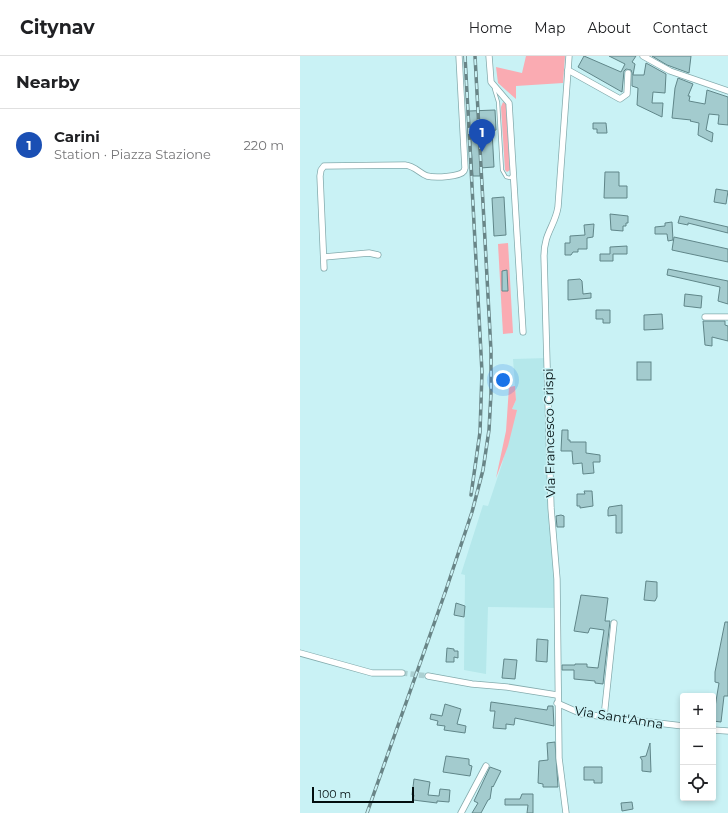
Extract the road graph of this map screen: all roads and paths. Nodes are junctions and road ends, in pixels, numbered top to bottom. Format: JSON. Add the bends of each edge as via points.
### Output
{"nodes":[{"id":1,"x":459,"y":56,"type":"edge"},
{"id":2,"x":489,"y":56,"type":"edge"},
{"id":3,"x":569,"y":56,"type":"edge"},
{"id":4,"x":643,"y":56,"type":"edge"},
{"id":5,"x":568,"y":70,"type":"junction"},
{"id":6,"x":628,"y":74,"type":"dead end"},
{"id":7,"x":492,"y":84,"type":"junction"},
{"id":8,"x":728,"y":91,"type":"edge"},
{"id":9,"x":514,"y":167,"type":"junction"},
{"id":10,"x":378,"y":255,"type":"dead end"},
{"id":11,"x":324,"y":256,"type":"junction"},
{"id":12,"x":324,"y":268,"type":"dead end"},
{"id":13,"x":705,"y":317,"type":"dead end"},
{"id":14,"x":728,"y":317,"type":"edge"},
{"id":15,"x":523,"y":332,"type":"dead end"},
{"id":16,"x":614,"y":623,"type":"dead end"},
{"id":17,"x":300,"y":653,"type":"edge"},
{"id":18,"x":402,"y":673,"type":"tunnel mouth"},
{"id":19,"x":428,"y":676,"type":"tunnel mouth"},
{"id":20,"x":557,"y":695,"type":"junction"},
{"id":21,"x":557,"y":703,"type":"junction"},
{"id":22,"x":604,"y":717,"type":"junction"},
{"id":23,"x":680,"y":726,"type":"edge"},
{"id":24,"x":716,"y":730,"type":"edge"},
{"id":25,"x":728,"y":732,"type":"edge"},
{"id":26,"x":486,"y":766,"type":"dead end"},
{"id":27,"x":461,"y":813,"type":"edge"},
{"id":28,"x":566,"y":813,"type":"edge"}],
"edges":[{"from":1,"to":11,"type":"street","via":[[464,171],[456,176],[431,176],[405,165],[324,166],[320,176]]},
{"from":2,"to":7,"type":"street"},
{"from":3,"to":5,"type":"street","name":"Via Francesco Crispi"},
{"from":4,"to":8,"type":"street","via":[[670,71]]},
{"from":5,"to":6,"type":"street","via":[[620,99],[627,94]]},
{"from":5,"to":20,"type":"street","name":"Via Francesco Crispi","via":[[558,207],[546,235],[544,251],[551,508],[557,579]]},
{"from":7,"to":9,"type":"street","via":[[510,103]]},
{"from":7,"to":9,"type":"lane","via":[[498,102],[504,176],[512,177]]},
{"from":9,"to":15,"type":"street"},
{"from":10,"to":11,"type":"street","via":[[369,253]]},
{"from":11,"to":12,"type":"street"},
{"from":13,"to":14,"type":"street"},
{"from":16,"to":22,"type":"street"},
{"from":17,"to":18,"type":"street","via":[[372,673]]},
{"from":19,"to":20,"type":"street"},
{"from":20,"to":21,"type":"street","name":"Via Francesco Crispi"},
{"from":21,"to":22,"type":"street","name":"Via Sant'Anna","via":[[582,714]]},
{"from":21,"to":28,"type":"street","name":"Via Francesco Crispi","via":[[559,758]]},
{"from":22,"to":23,"type":"street","name":"Via Sant'Anna"},
{"from":24,"to":25,"type":"street"},
{"from":26,"to":27,"type":"street"}]}
